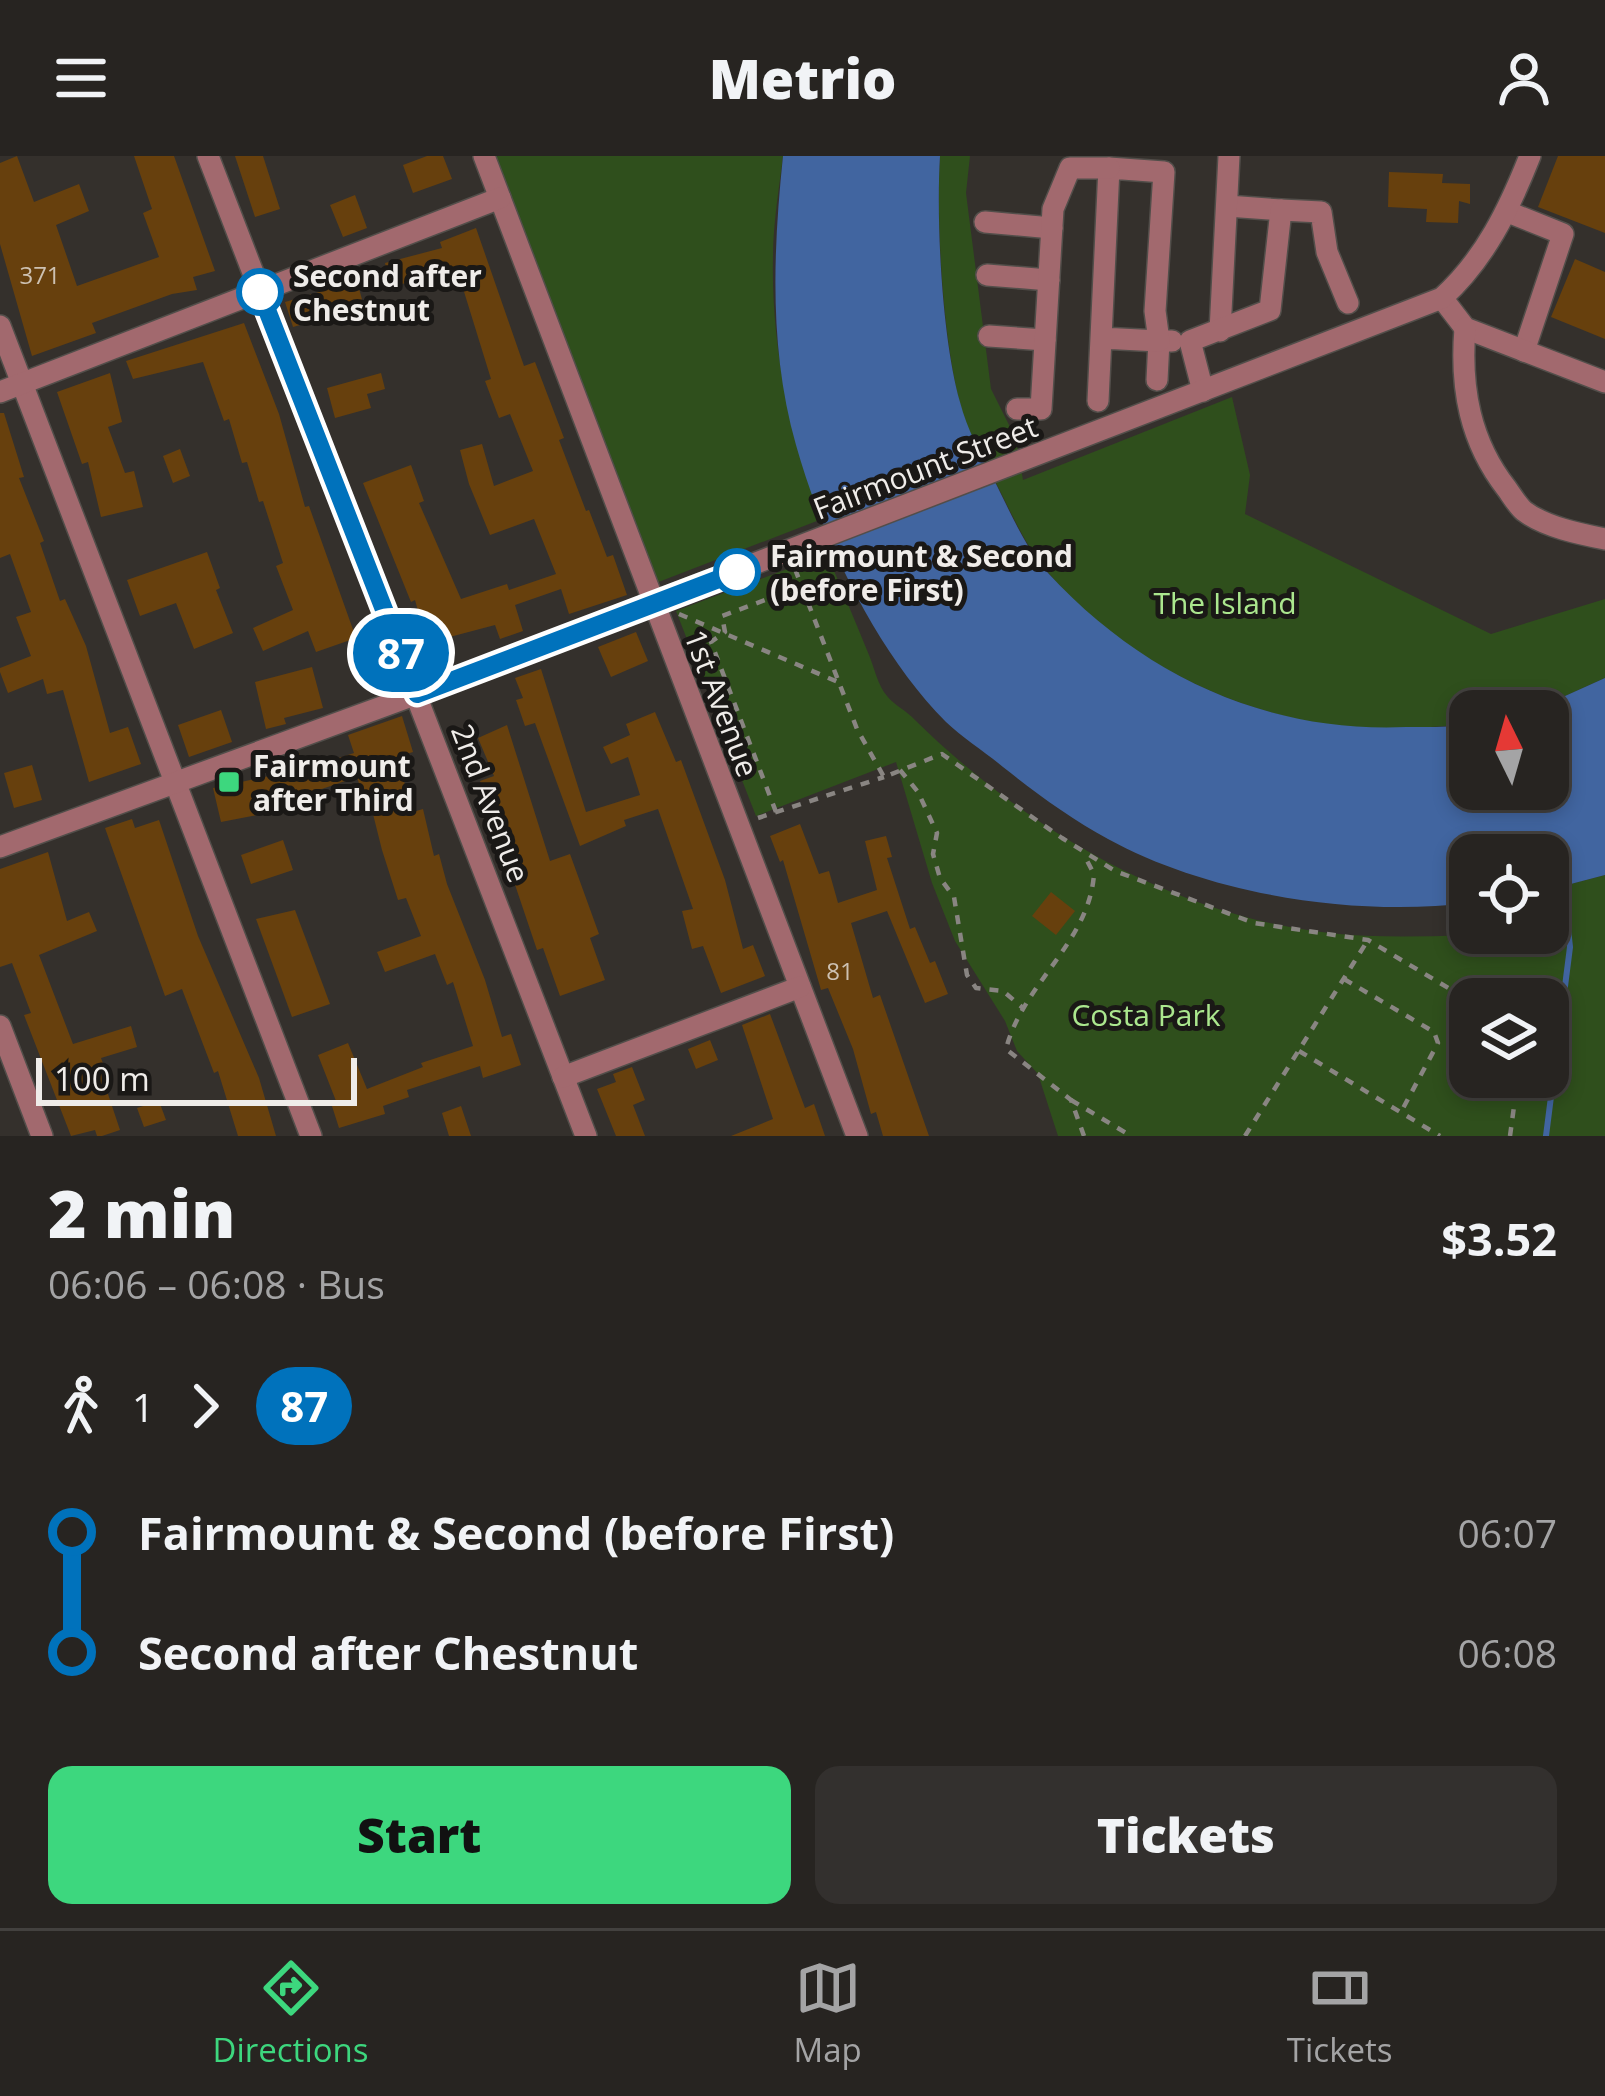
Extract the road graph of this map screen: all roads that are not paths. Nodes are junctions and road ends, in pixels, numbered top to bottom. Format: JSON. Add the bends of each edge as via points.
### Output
{"nodes":[{"id":1,"x":208,"y":156,"type":"edge"},
{"id":2,"x":484,"y":156,"type":"edge"},
{"id":3,"x":1229,"y":156,"type":"edge"},
{"id":4,"x":1530,"y":156,"type":"edge"},
{"id":5,"x":1109,"y":168,"type":"junction"},
{"id":6,"x":500,"y":198,"type":"junction"},
{"id":7,"x":1227,"y":206,"type":"junction"},
{"id":8,"x":1282,"y":210,"type":"junction"},
{"id":9,"x":1508,"y":212,"type":"junction"},
{"id":10,"x":986,"y":222,"type":"dead end"},
{"id":11,"x":1052,"y":228,"type":"junction"},
{"id":12,"x":987,"y":275,"type":"dead end"},
{"id":13,"x":1049,"y":280,"type":"junction"},
{"id":14,"x":260,"y":292,"type":"junction"},
{"id":15,"x":1442,"y":298,"type":"junction"},
{"id":16,"x":1348,"y":303,"type":"dead end"},
{"id":17,"x":0,"y":326,"type":"edge"},
{"id":18,"x":1465,"y":328,"type":"junction"},
{"id":19,"x":1220,"y":331,"type":"junction"},
{"id":20,"x":989,"y":336,"type":"dead end"},
{"id":21,"x":1101,"y":338,"type":"junction"},
{"id":22,"x":1045,"y":340,"type":"junction"},
{"id":23,"x":1160,"y":340,"type":"junction"},
{"id":24,"x":1190,"y":341,"type":"junction"},
{"id":25,"x":1524,"y":351,"type":"junction"},
{"id":26,"x":1157,"y":380,"type":"dead end"},
{"id":27,"x":1605,"y":382,"type":"edge"},
{"id":28,"x":22,"y":384,"type":"junction"},
{"id":29,"x":1203,"y":391,"type":"junction"},
{"id":30,"x":0,"y":392,"type":"edge"},
{"id":31,"x":1098,"y":401,"type":"dead end"},
{"id":32,"x":1018,"y":409,"type":"dead end"},
{"id":33,"x":1605,"y":539,"type":"edge"},
{"id":34,"x":652,"y":604,"type":"junction"},
{"id":35,"x":417,"y":694,"type":"junction"},
{"id":36,"x":172,"y":782,"type":"junction"},
{"id":37,"x":0,"y":847,"type":"edge"},
{"id":38,"x":800,"y":987,"type":"junction"},
{"id":39,"x":0,"y":1026,"type":"edge"},
{"id":40,"x":563,"y":1077,"type":"junction"},
{"id":41,"x":42,"y":1136,"type":"edge"},
{"id":42,"x":311,"y":1136,"type":"edge"},
{"id":43,"x":586,"y":1136,"type":"edge"},
{"id":44,"x":857,"y":1136,"type":"edge"}],
"edges":[{"from":1,"to":14,"type":"street","name":"2nd Avenue"},
{"from":2,"to":6,"type":"street","name":"1st Avenue"},
{"from":3,"to":7,"type":"street"},
{"from":4,"to":9,"type":"street","name":"Fairmount Street"},
{"from":5,"to":11,"type":"street","via":[[1070,168]]},
{"from":5,"to":21,"type":"street"},
{"from":5,"to":23,"type":"street","via":[[1164,172]]},
{"from":6,"to":14,"type":"street"},
{"from":6,"to":34,"type":"street","name":"1st Avenue"},
{"from":7,"to":8,"type":"street"},
{"from":7,"to":19,"type":"street"},
{"from":8,"to":16,"type":"street","via":[[1321,212]]},
{"from":8,"to":19,"type":"street","via":[[1270,310]]},
{"from":9,"to":15,"type":"street","name":"Fairmount Street"},
{"from":9,"to":25,"type":"street","via":[[1563,234]]},
{"from":10,"to":11,"type":"street"},
{"from":11,"to":13,"type":"street"},
{"from":12,"to":13,"type":"street"},
{"from":13,"to":22,"type":"street"},
{"from":14,"to":28,"type":"street"},
{"from":14,"to":35,"type":"street","name":"2nd Avenue"},
{"from":15,"to":18,"type":"street"},
{"from":15,"to":29,"type":"street","name":"Fairmount Street"},
{"from":17,"to":28,"type":"street"},
{"from":18,"to":25,"type":"street"},
{"from":18,"to":33,"type":"street","via":[[1468,406],[1497,477],[1524,511]]},
{"from":19,"to":24,"type":"street"},
{"from":20,"to":22,"type":"street"},
{"from":21,"to":23,"type":"street"},
{"from":21,"to":31,"type":"street"},
{"from":22,"to":32,"type":"street","via":[[1041,409]]},
{"from":23,"to":24,"type":"street"},
{"from":23,"to":26,"type":"street"},
{"from":24,"to":29,"type":"street"},
{"from":25,"to":27,"type":"street"},
{"from":28,"to":30,"type":"street"},
{"from":28,"to":36,"type":"street"},
{"from":29,"to":34,"type":"street","name":"Fairmount Street"},
{"from":34,"to":35,"type":"street","name":"Fairmount Street"},
{"from":34,"to":38,"type":"street","name":"1st Avenue"},
{"from":35,"to":36,"type":"street","name":"Fairmount Street"},
{"from":35,"to":40,"type":"street","name":"2nd Avenue"},
{"from":36,"to":37,"type":"street","name":"Fairmount Street"},
{"from":36,"to":42,"type":"street"},
{"from":38,"to":40,"type":"street"},
{"from":38,"to":44,"type":"street","name":"1st Avenue"},
{"from":39,"to":41,"type":"street"},
{"from":40,"to":43,"type":"street","name":"2nd Avenue"}]}
